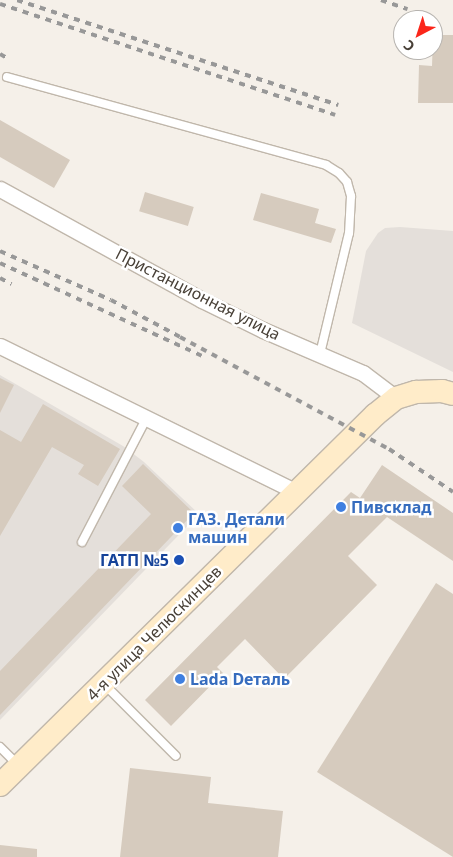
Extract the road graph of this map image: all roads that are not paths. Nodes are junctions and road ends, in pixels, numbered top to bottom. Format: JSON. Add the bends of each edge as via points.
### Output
{"nodes":[{"id":1,"x":7,"y":77,"type":"dead end"},
{"id":2,"x":0,"y":189,"type":"edge"},
{"id":3,"x":0,"y":346,"type":"edge"},
{"id":4,"x":320,"y":354,"type":"junction"},
{"id":5,"x":453,"y":394,"type":"edge"},
{"id":6,"x":396,"y":398,"type":"junction"},
{"id":7,"x":147,"y":417,"type":"junction"},
{"id":8,"x":297,"y":492,"type":"junction"},
{"id":9,"x":82,"y":542,"type":"dead end"},
{"id":10,"x":103,"y":683,"type":"junction"},
{"id":11,"x":0,"y":747,"type":"edge"},
{"id":12,"x":176,"y":756,"type":"dead end"},
{"id":13,"x":20,"y":766,"type":"junction"},
{"id":14,"x":0,"y":785,"type":"edge"}],
"edges":[{"from":1,"to":4,"type":"lane","via":[[326,165],[339,173],[347,182],[351,196],[349,233]]},
{"from":2,"to":4,"type":"street","name":"Пристанционная улица","via":[[202,300]]},
{"from":3,"to":7,"type":"street"},
{"from":4,"to":6,"type":"street","name":"Пристанционная улица","via":[[363,372]]},
{"from":5,"to":6,"type":"main road","via":[[416,392]]},
{"from":6,"to":8,"type":"main road","name":"4-я улица Челюскинцев"},
{"from":7,"to":8,"type":"street"},
{"from":7,"to":9,"type":"lane"},
{"from":8,"to":10,"type":"main road","name":"4-я улица Челюскинцев"},
{"from":10,"to":12,"type":"lane"},
{"from":10,"to":13,"type":"main road","name":"4-я улица Челюскинцев"},
{"from":11,"to":13,"type":"lane"},
{"from":13,"to":14,"type":"main road","name":"4-я улица Челюскинцев"}]}
